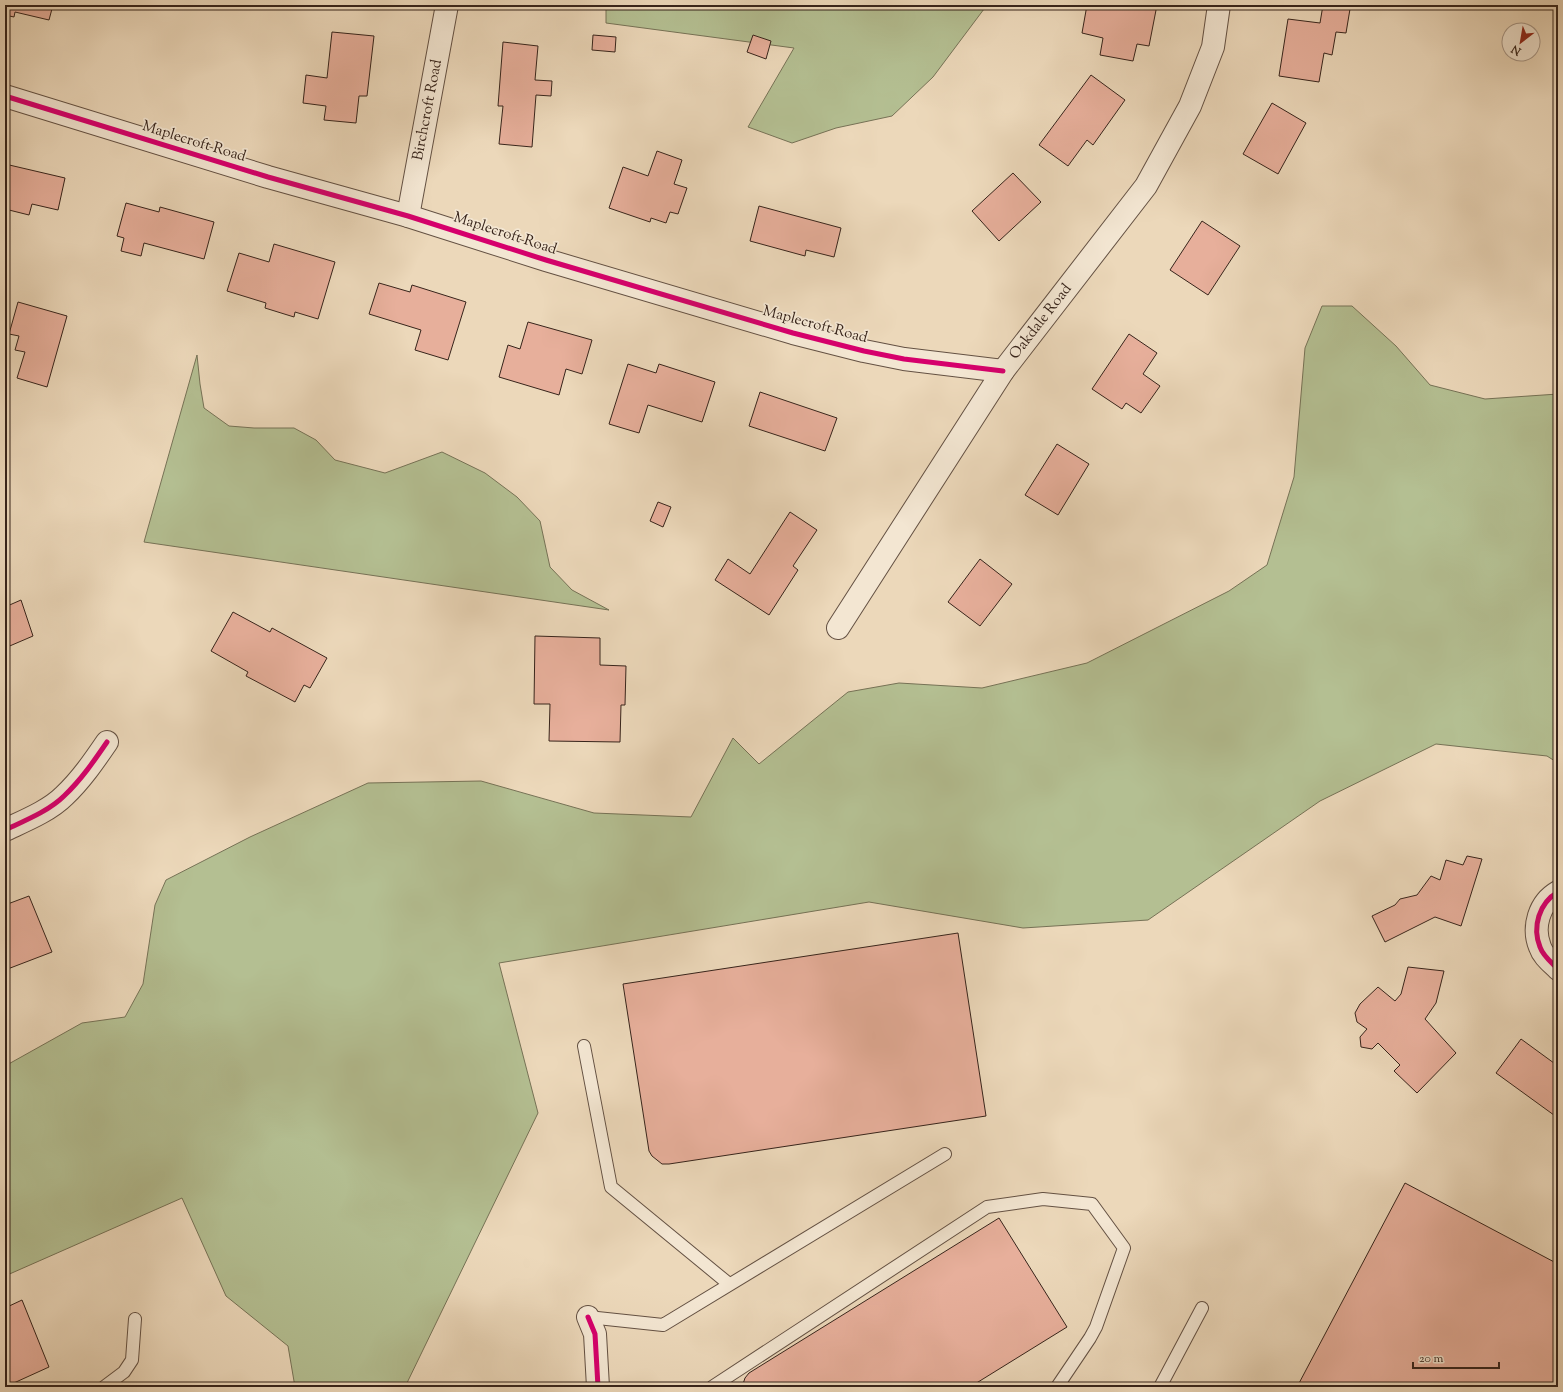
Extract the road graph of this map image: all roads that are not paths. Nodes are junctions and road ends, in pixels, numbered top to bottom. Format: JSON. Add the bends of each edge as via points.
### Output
{"nodes":[{"id":1,"x":447,"y":5,"type":"edge"},
{"id":2,"x":1219,"y":5,"type":"edge"},
{"id":3,"x":5,"y":96,"type":"edge"},
{"id":4,"x":408,"y":216,"type":"junction"},
{"id":5,"x":1003,"y":371,"type":"junction"},
{"id":6,"x":838,"y":628,"type":"dead end"},
{"id":7,"x":107,"y":742,"type":"dead end"},
{"id":8,"x":5,"y":830,"type":"edge"},
{"id":9,"x":1558,"y":892,"type":"edge"},
{"id":10,"x":1558,"y":968,"type":"edge"},
{"id":11,"x":584,"y":1046,"type":"dead end"},
{"id":12,"x":945,"y":1154,"type":"dead end"},
{"id":13,"x":729,"y":1284,"type":"junction"},
{"id":14,"x":1202,"y":1308,"type":"dead end"},
{"id":15,"x":588,"y":1317,"type":"joint"},
{"id":16,"x":135,"y":1319,"type":"dead end"},
{"id":17,"x":104,"y":1387,"type":"edge"},
{"id":18,"x":598,"y":1387,"type":"edge"},
{"id":19,"x":712,"y":1387,"type":"edge"},
{"id":20,"x":1057,"y":1387,"type":"edge"},
{"id":21,"x":1160,"y":1387,"type":"edge"}],
"edges":[{"from":1,"to":4,"type":"street","name":"Birchcroft Road"},
{"from":2,"to":5,"type":"street","name":"Oakdale Road","via":[[1213,47],[1190,106],[1146,186]]},
{"from":3,"to":4,"type":"street","name":"Maplecroft Road","via":[[268,177]]},
{"from":4,"to":5,"type":"street","name":"Maplecroft Road","via":[[793,333],[904,359]]},
{"from":5,"to":6,"type":"street","name":"Oakdale Road"},
{"from":7,"to":8,"type":"street","via":[[90,768],[64,797]]},
{"from":9,"to":10,"type":"street","via":[[1543,906],[1537,933],[1540,948],[1548,960]]},
{"from":11,"to":13,"type":"lane","via":[[611,1187]]},
{"from":12,"to":13,"type":"lane"},
{"from":13,"to":15,"type":"lane","via":[[663,1325]]},
{"from":14,"to":21,"type":"lane"},
{"from":15,"to":18,"type":"street","via":[[594,1334]]},
{"from":16,"to":17,"type":"lane","via":[[132,1360],[124,1372]]},
{"from":19,"to":20,"type":"lane","via":[[987,1207],[1043,1199],[1092,1204],[1124,1248],[1096,1326]]}]}
